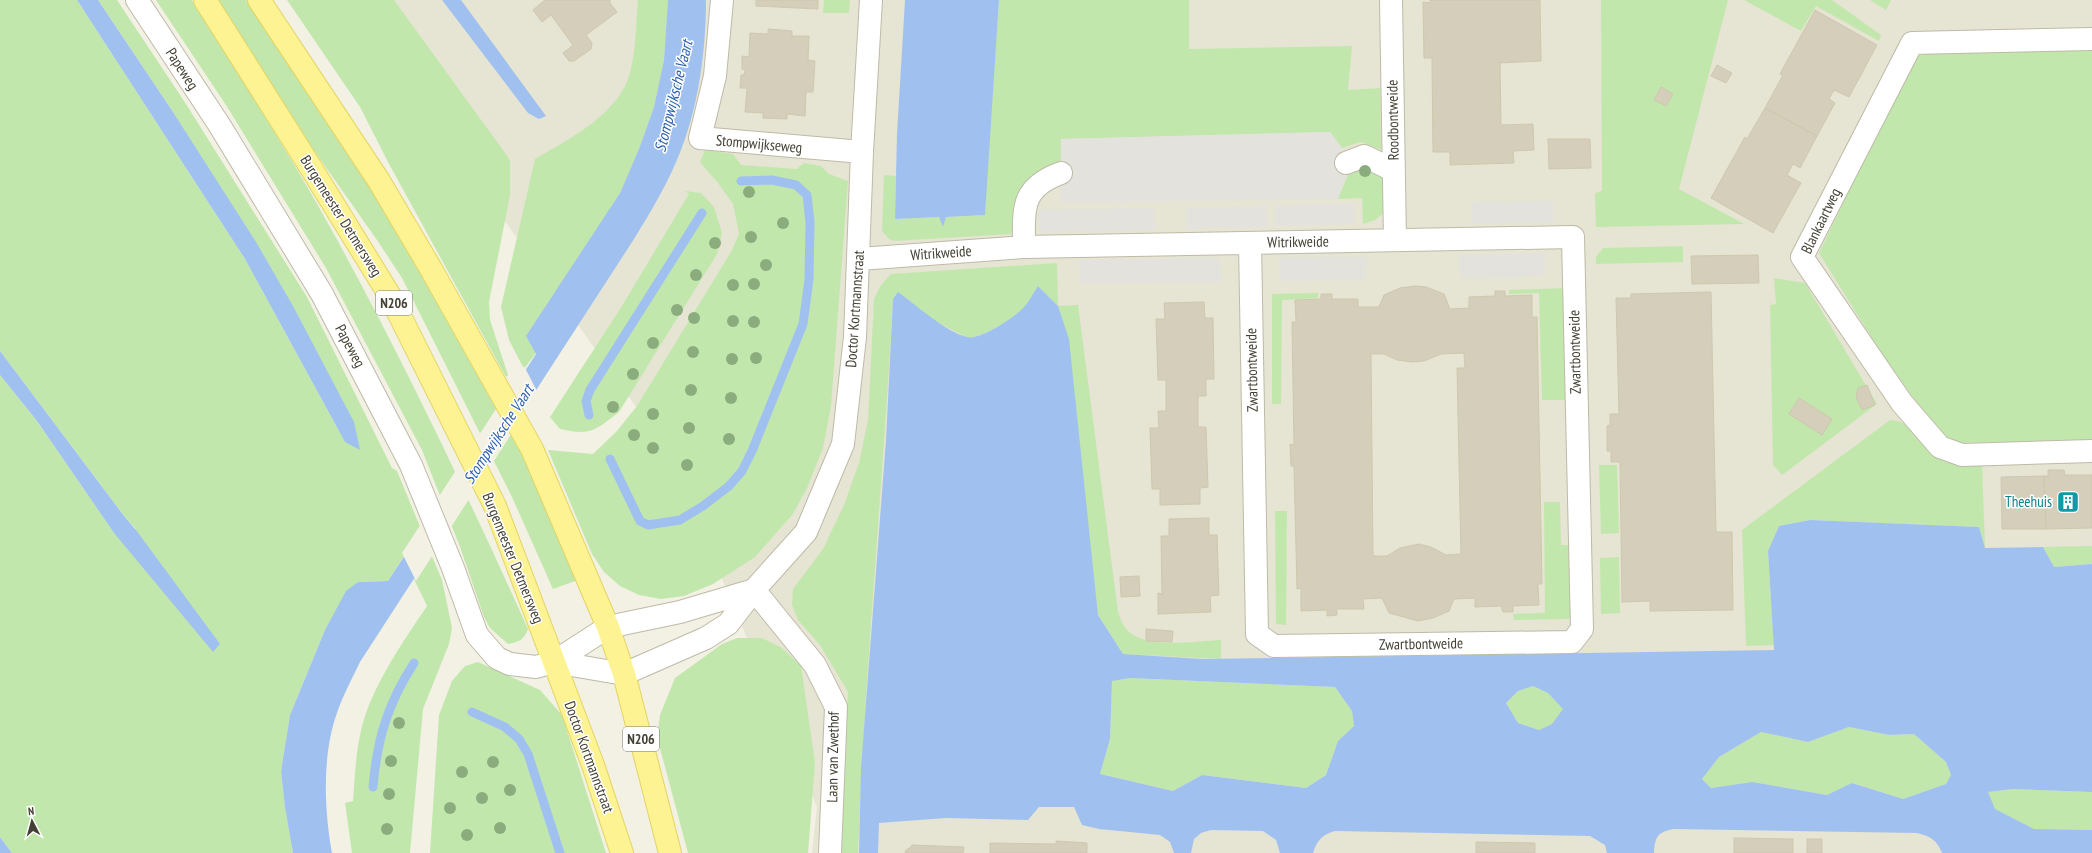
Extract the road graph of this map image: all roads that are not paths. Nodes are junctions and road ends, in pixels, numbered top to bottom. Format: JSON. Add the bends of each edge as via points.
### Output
{"nodes":[{"id":1,"x":137,"y":0,"type":"edge"},
{"id":2,"x":205,"y":0,"type":"edge"},
{"id":3,"x":259,"y":0,"type":"edge"},
{"id":4,"x":722,"y":0,"type":"edge"},
{"id":5,"x":871,"y":0,"type":"edge"},
{"id":6,"x":1391,"y":0,"type":"edge"},
{"id":7,"x":2092,"y":39,"type":"edge"},
{"id":8,"x":862,"y":152,"type":"junction"},
{"id":9,"x":1346,"y":163,"type":"dead end"},
{"id":10,"x":1393,"y":170,"type":"junction"},
{"id":11,"x":1061,"y":174,"type":"dead end"},
{"id":12,"x":1572,"y":237,"type":"joint"},
{"id":13,"x":1395,"y":240,"type":"junction"},
{"id":14,"x":1250,"y":243,"type":"junction"},
{"id":15,"x":1024,"y":247,"type":"junction"},
{"id":16,"x":859,"y":259,"type":"junction"},
{"id":17,"x":2092,"y":451,"type":"edge"},
{"id":18,"x":754,"y":590,"type":"junction"},
{"id":19,"x":608,"y":627,"type":"junction"},
{"id":20,"x":554,"y":662,"type":"junction"},
{"id":21,"x":624,"y":674,"type":"junction"},
{"id":22,"x":622,"y":853,"type":"edge"},
{"id":23,"x":670,"y":853,"type":"edge"},
{"id":24,"x":830,"y":853,"type":"edge"}],
"edges":[{"from":1,"to":20,"type":"street","name":"Papeweg","via":[[220,126],[322,294],[411,465],[430,508],[477,635],[497,658],[510,664],[536,667]]},
{"from":2,"to":20,"type":"main road","name":"Burgemeester Detmersweg","number":"N206","via":[[390,296],[495,506]]},
{"from":3,"to":19,"type":"main road","number":"N206","via":[[379,181],[504,396],[532,449]]},
{"from":4,"to":8,"type":"street","name":"Stompwijkseweg","via":[[715,76],[700,138]]},
{"from":5,"to":8,"type":"street","name":"Doctor Kortmannstraat"},
{"from":6,"to":10,"type":"street","name":"Roodbontweide"},
{"from":7,"to":17,"type":"street","name":"Blankaartweg","via":[[1912,43],[1802,257],[1902,403],[1940,447],[1962,455]]},
{"from":8,"to":16,"type":"street","name":"Doctor Kortmannstraat"},
{"from":9,"to":10,"type":"street","via":[[1364,156]]},
{"from":10,"to":13,"type":"street","name":"Roodbontweide"},
{"from":11,"to":15,"type":"street","via":[[1051,177],[1032,190],[1024,207]]},
{"from":12,"to":13,"type":"street","name":"Witrikweide"},
{"from":12,"to":14,"type":"street","name":"Zwartbontweide","via":[[1582,629],[1572,642],[1274,646],[1257,634]]},
{"from":13,"to":14,"type":"street","name":"Witrikweide"},
{"from":14,"to":15,"type":"street","name":"Witrikweide"},
{"from":15,"to":16,"type":"street","name":"Witrikweide"},
{"from":16,"to":18,"type":"street","name":"Doctor Kortmannstraat","via":[[855,337],[844,444],[806,532]]},
{"from":18,"to":19,"type":"street","via":[[680,612]]},
{"from":18,"to":21,"type":"street","name":"Doctor Kortmannstraat","via":[[728,624],[706,638]]},
{"from":18,"to":24,"type":"street","name":"Laan van Zwethof","via":[[815,665],[836,707]]},
{"from":19,"to":20,"type":"street"},
{"from":19,"to":21,"type":"main road","number":"N206"},
{"from":20,"to":21,"type":"street"},
{"from":20,"to":22,"type":"main road","name":"Doctor Kortmannstraat","number":"N206","via":[[593,765]]},
{"from":21,"to":23,"type":"main road","number":"N206"}]}
